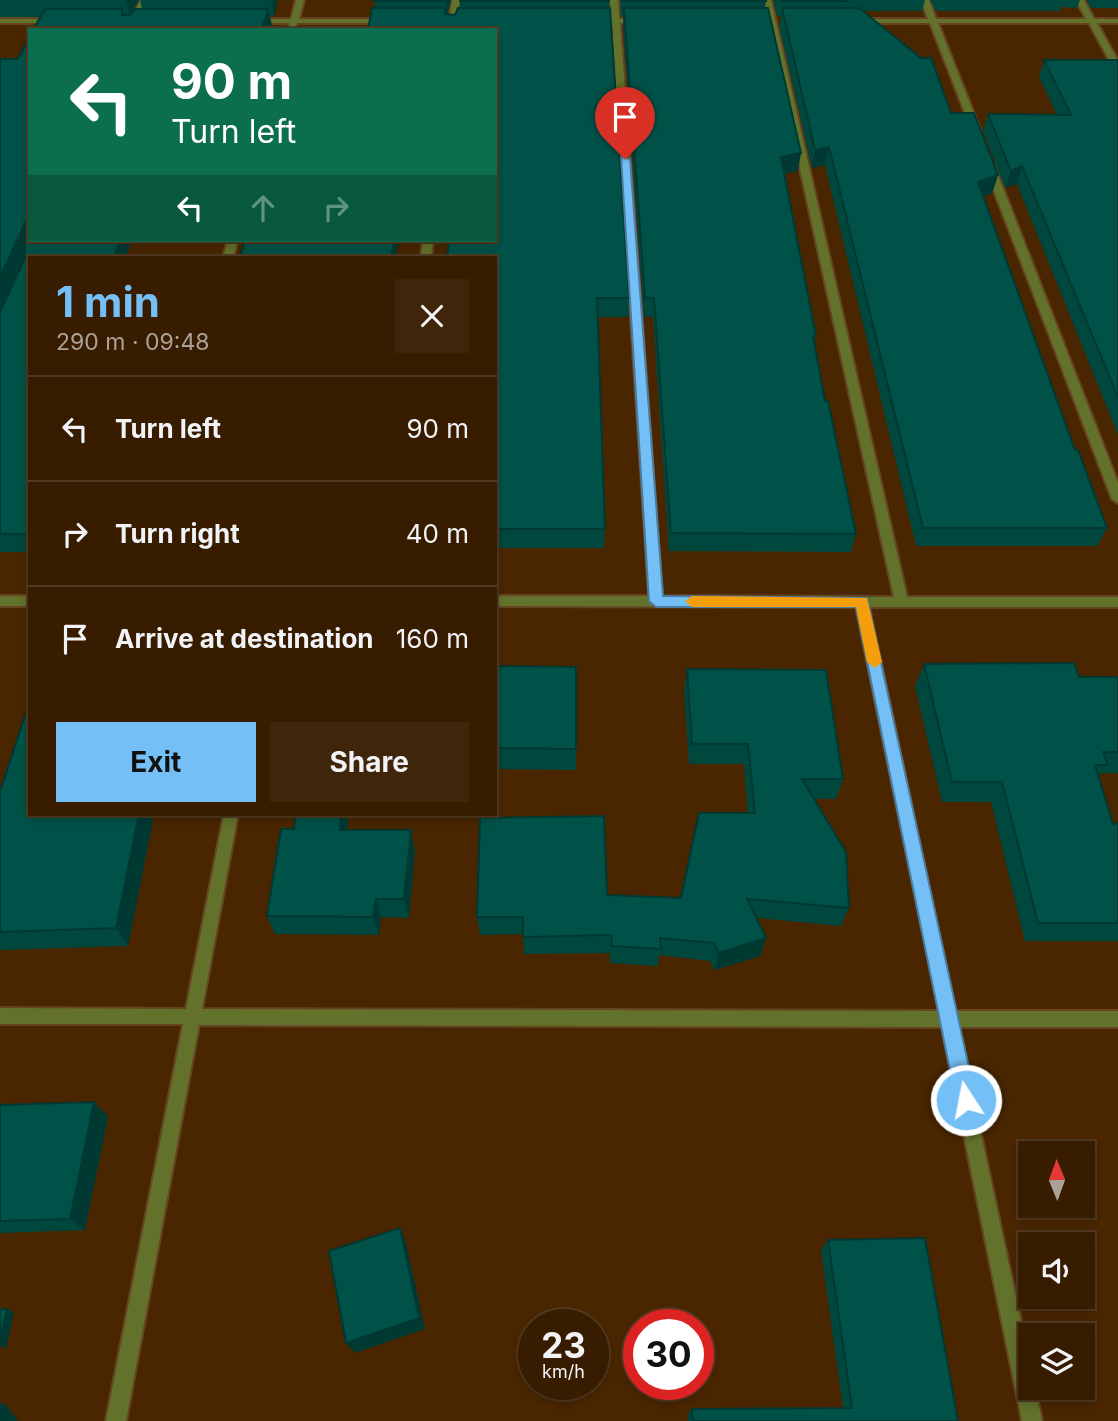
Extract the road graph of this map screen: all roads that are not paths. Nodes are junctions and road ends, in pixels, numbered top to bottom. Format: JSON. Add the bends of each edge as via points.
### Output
{"nodes":[{"id":1,"x":144,"y":0,"type":"edge"},
{"id":2,"x":300,"y":0,"type":"edge"},
{"id":3,"x":456,"y":0,"type":"edge"},
{"id":4,"x":614,"y":0,"type":"edge"},
{"id":5,"x":767,"y":0,"type":"edge"},
{"id":6,"x":925,"y":0,"type":"edge"},
{"id":7,"x":1080,"y":0,"type":"edge"},
{"id":8,"x":0,"y":21,"type":"edge"},
{"id":9,"x":67,"y":21,"type":"edge"},
{"id":10,"x":121,"y":21,"type":"edge"},
{"id":11,"x":148,"y":21,"type":"edge"},
{"id":12,"x":241,"y":21,"type":"edge"},
{"id":13,"x":400,"y":21,"type":"edge"},
{"id":14,"x":440,"y":21,"type":"edge"},
{"id":15,"x":467,"y":21,"type":"edge"},
{"id":16,"x":588,"y":21,"type":"edge"},
{"id":17,"x":615,"y":21,"type":"junction"},
{"id":18,"x":654,"y":21,"type":"edge"},
{"id":19,"x":759,"y":21,"type":"edge"},
{"id":20,"x":772,"y":21,"type":"junction"},
{"id":21,"x":785,"y":21,"type":"edge"},
{"id":22,"x":839,"y":21,"type":"edge"},
{"id":23,"x":933,"y":21,"type":"junction"},
{"id":24,"x":1091,"y":21,"type":"junction"},
{"id":25,"x":1118,"y":21,"type":"edge"},
{"id":26,"x":133,"y":25,"type":"edge"},
{"id":27,"x":293,"y":25,"type":"edge"},
{"id":28,"x":453,"y":25,"type":"edge"},
{"id":29,"x":1118,"y":69,"type":"edge"},
{"id":30,"x":978,"y":137,"type":"edge"},
{"id":31,"x":983,"y":150,"type":"edge"},
{"id":32,"x":1118,"y":499,"type":"edge"},
{"id":33,"x":0,"y":601,"type":"edge"},
{"id":34,"x":28,"y":601,"type":"edge"},
{"id":35,"x":497,"y":601,"type":"edge"},
{"id":36,"x":656,"y":601,"type":"junction"},
{"id":37,"x":862,"y":602,"type":"junction"},
{"id":38,"x":902,"y":602,"type":"junction"},
{"id":39,"x":1118,"y":602,"type":"edge"},
{"id":40,"x":231,"y":816,"type":"edge"},
{"id":41,"x":0,"y":1016,"type":"edge"},
{"id":42,"x":190,"y":1017,"type":"junction"},
{"id":43,"x":950,"y":1019,"type":"junction"},
{"id":44,"x":1118,"y":1019,"type":"edge"},
{"id":45,"x":116,"y":1421,"type":"edge"},
{"id":46,"x":1032,"y":1421,"type":"edge"}],
"edges":[{"from":1,"to":26,"type":"street"},
{"from":2,"to":27,"type":"street"},
{"from":3,"to":28,"type":"street"},
{"from":4,"to":17,"type":"street"},
{"from":5,"to":20,"type":"street"},
{"from":6,"to":23,"type":"street"},
{"from":7,"to":24,"type":"street"},
{"from":8,"to":9,"type":"street"},
{"from":10,"to":26,"type":"street"},
{"from":11,"to":26,"type":"street"},
{"from":12,"to":27,"type":"street"},
{"from":13,"to":27,"type":"street"},
{"from":14,"to":28,"type":"street"},
{"from":15,"to":28,"type":"street"},
{"from":16,"to":17,"type":"street"},
{"from":17,"to":18,"type":"street"},
{"from":17,"to":36,"type":"street"},
{"from":19,"to":20,"type":"street"},
{"from":20,"to":21,"type":"street"},
{"from":20,"to":38,"type":"street"},
{"from":22,"to":23,"type":"street"},
{"from":23,"to":24,"type":"street"},
{"from":23,"to":30,"type":"street"},
{"from":24,"to":25,"type":"street"},
{"from":24,"to":29,"type":"street"},
{"from":31,"to":32,"type":"street"},
{"from":33,"to":34,"type":"street"},
{"from":35,"to":36,"type":"street"},
{"from":36,"to":37,"type":"street"},
{"from":37,"to":38,"type":"street"},
{"from":37,"to":43,"type":"street"},
{"from":38,"to":39,"type":"street"},
{"from":40,"to":42,"type":"street"},
{"from":41,"to":42,"type":"street"},
{"from":42,"to":43,"type":"street"},
{"from":42,"to":45,"type":"street"},
{"from":43,"to":44,"type":"street"},
{"from":43,"to":46,"type":"street"}]}
